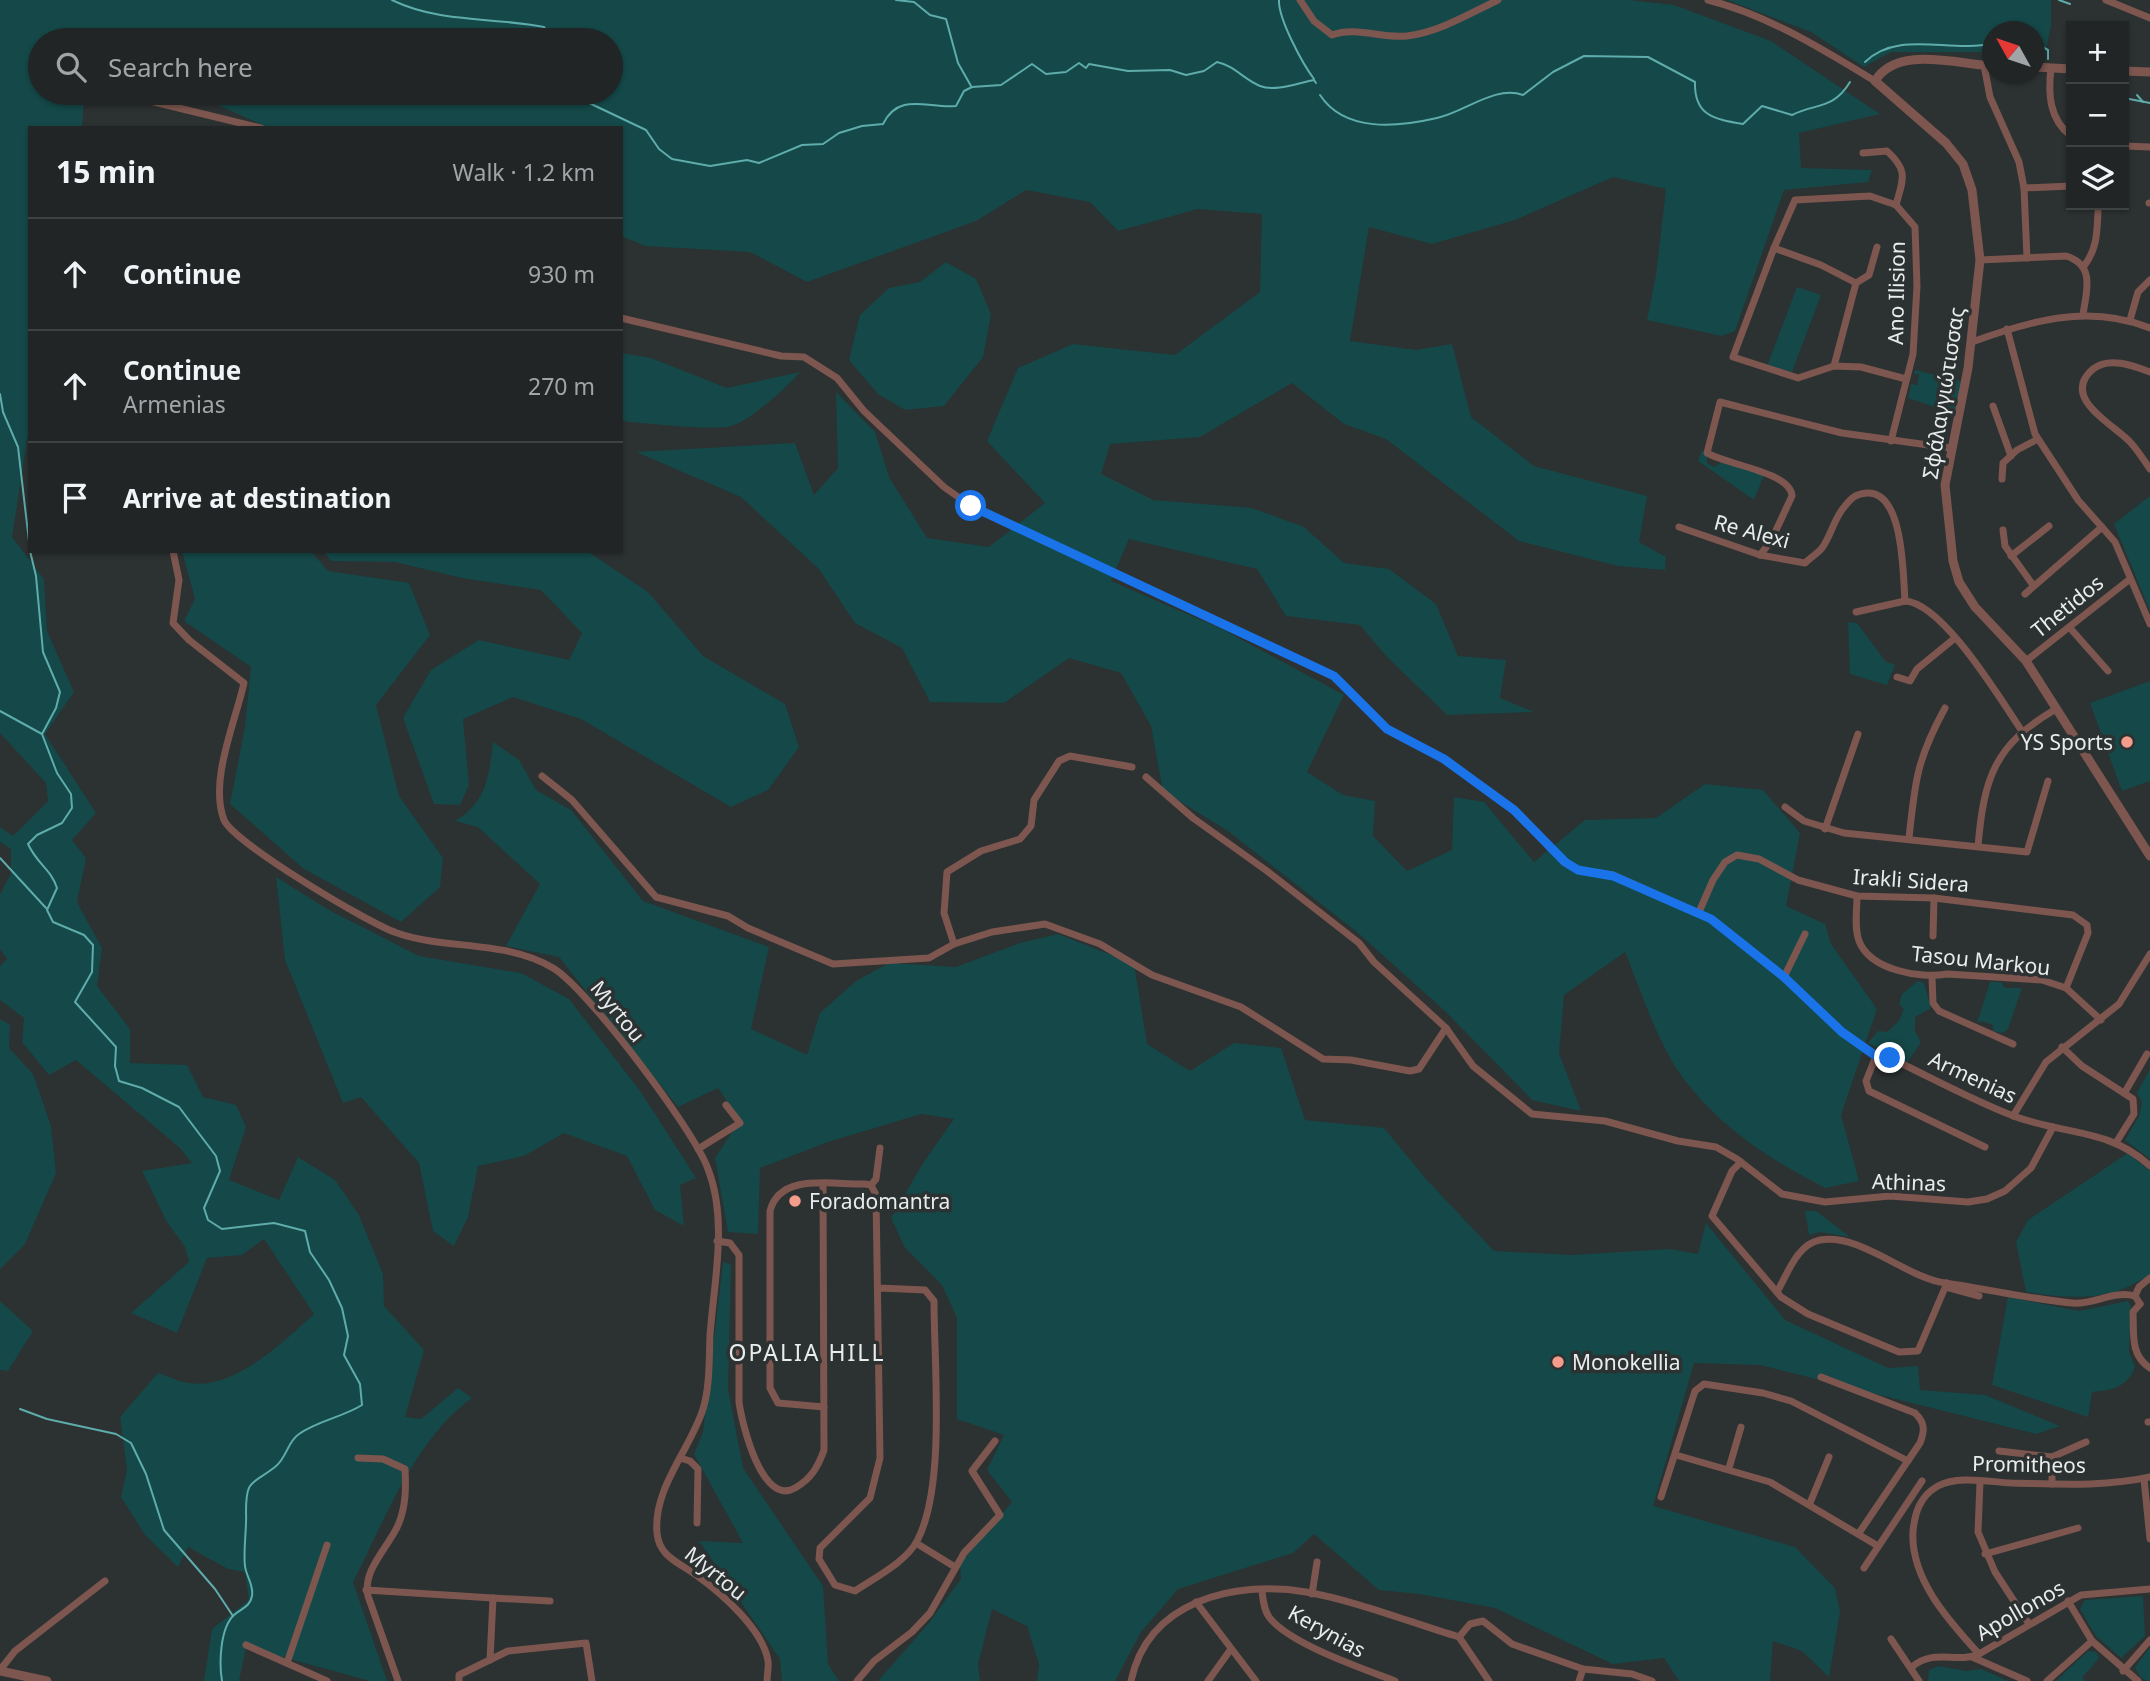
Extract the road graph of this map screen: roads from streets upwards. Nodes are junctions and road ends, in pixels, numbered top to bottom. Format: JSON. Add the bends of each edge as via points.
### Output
{"nodes":[{"id":1,"x":1300,"y":0,"type":"edge"},
{"id":2,"x":1498,"y":0,"type":"edge"},
{"id":3,"x":1708,"y":0,"type":"edge"},
{"id":4,"x":2106,"y":0,"type":"edge"},
{"id":5,"x":2150,"y":18,"type":"edge"},
{"id":6,"x":1982,"y":65,"type":"edge"},
{"id":7,"x":2045,"y":68,"type":"edge"},
{"id":8,"x":2051,"y":68,"type":"junction"},
{"id":9,"x":2066,"y":69,"type":"edge"},
{"id":10,"x":2129,"y":71,"type":"edge"},
{"id":11,"x":2150,"y":72,"type":"edge"},
{"id":12,"x":1875,"y":81,"type":"junction"},
{"id":13,"x":1989,"y":84,"type":"edge"},
{"id":14,"x":166,"y":105,"type":"edge"},
{"id":15,"x":253,"y":126,"type":"edge"},
{"id":16,"x":2066,"y":132,"type":"edge"},
{"id":17,"x":2129,"y":146,"type":"edge"},
{"id":18,"x":2150,"y":146,"type":"edge"},
{"id":19,"x":1863,"y":153,"type":"dead end"},
{"id":20,"x":2066,"y":186,"type":"edge"},
{"id":21,"x":2024,"y":188,"type":"junction"},
{"id":22,"x":1896,"y":205,"type":"junction"},
{"id":23,"x":2098,"y":212,"type":"dead end"},
{"id":24,"x":1877,"y":247,"type":"dead end"},
{"id":25,"x":1774,"y":248,"type":"junction"},
{"id":26,"x":2027,"y":258,"type":"junction"},
{"id":27,"x":1980,"y":260,"type":"junction"},
{"id":28,"x":2084,"y":267,"type":"junction"},
{"id":29,"x":2150,"y":280,"type":"edge"},
{"id":30,"x":1856,"y":283,"type":"junction"},
{"id":31,"x":2083,"y":314,"type":"junction"},
{"id":32,"x":623,"y":318,"type":"edge"},
{"id":33,"x":2130,"y":320,"type":"junction"},
{"id":34,"x":2150,"y":328,"type":"edge"},
{"id":35,"x":2007,"y":329,"type":"junction"},
{"id":36,"x":1972,"y":341,"type":"junction"},
{"id":37,"x":1834,"y":366,"type":"junction"},
{"id":38,"x":2150,"y":372,"type":"edge"},
{"id":39,"x":1906,"y":379,"type":"junction"},
{"id":40,"x":1993,"y":406,"type":"dead end"},
{"id":41,"x":2038,"y":439,"type":"junction"},
{"id":42,"x":1891,"y":441,"type":"junction"},
{"id":43,"x":1950,"y":448,"type":"junction"},
{"id":44,"x":2011,"y":456,"type":"junction"},
{"id":45,"x":2150,"y":469,"type":"edge"},
{"id":46,"x":2003,"y":479,"type":"dead end"},
{"id":47,"x":2049,"y":526,"type":"dead end"},
{"id":48,"x":1679,"y":527,"type":"dead end"},
{"id":49,"x":2102,"y":527,"type":"junction"},
{"id":50,"x":2003,"y":530,"type":"dead end"},
{"id":51,"x":173,"y":553,"type":"edge"},
{"id":52,"x":1760,"y":555,"type":"junction"},
{"id":53,"x":2011,"y":556,"type":"junction"},
{"id":54,"x":2130,"y":579,"type":"junction"},
{"id":55,"x":2033,"y":585,"type":"junction"},
{"id":56,"x":2025,"y":594,"type":"dead end"},
{"id":57,"x":1905,"y":601,"type":"junction"},
{"id":58,"x":1856,"y":612,"type":"dead end"},
{"id":59,"x":2150,"y":624,"type":"edge"},
{"id":60,"x":2070,"y":628,"type":"junction"},
{"id":61,"x":1955,"y":638,"type":"junction"},
{"id":62,"x":2026,"y":661,"type":"junction"},
{"id":63,"x":2108,"y":671,"type":"dead end"},
{"id":64,"x":1897,"y":677,"type":"dead end"},
{"id":65,"x":1945,"y":708,"type":"dead end"},
{"id":66,"x":2056,"y":709,"type":"junction"},
{"id":67,"x":2022,"y":731,"type":"junction"},
{"id":68,"x":1858,"y":734,"type":"dead end"},
{"id":69,"x":1132,"y":767,"type":"dead end"},
{"id":70,"x":542,"y":776,"type":"dead end"},
{"id":71,"x":1146,"y":777,"type":"dead end"},
{"id":72,"x":2048,"y":781,"type":"dead end"},
{"id":73,"x":1785,"y":807,"type":"dead end"},
{"id":74,"x":1825,"y":829,"type":"junction"},
{"id":75,"x":1909,"y":838,"type":"junction"},
{"id":76,"x":1978,"y":846,"type":"junction"},
{"id":77,"x":2150,"y":856,"type":"edge"},
{"id":78,"x":1857,"y":896,"type":"junction"},
{"id":79,"x":1934,"y":898,"type":"junction"},
{"id":80,"x":1699,"y":912,"type":"junction"},
{"id":81,"x":1805,"y":934,"type":"dead end"},
{"id":82,"x":1933,"y":936,"type":"dead end"},
{"id":83,"x":954,"y":944,"type":"junction"},
{"id":84,"x":2150,"y":954,"type":"edge"},
{"id":85,"x":1784,"y":977,"type":"junction"},
{"id":86,"x":1932,"y":977,"type":"junction"},
{"id":87,"x":2066,"y":988,"type":"junction"},
{"id":88,"x":2101,"y":1020,"type":"junction"},
{"id":89,"x":1446,"y":1028,"type":"junction"},
{"id":90,"x":2013,"y":1044,"type":"dead end"},
{"id":91,"x":2062,"y":1047,"type":"junction"},
{"id":92,"x":2147,"y":1054,"type":"dead end"},
{"id":93,"x":1876,"y":1056,"type":"junction"},
{"id":94,"x":2125,"y":1092,"type":"junction"},
{"id":95,"x":726,"y":1105,"type":"dead end"},
{"id":96,"x":2013,"y":1116,"type":"junction"},
{"id":97,"x":2053,"y":1127,"type":"junction"},
{"id":98,"x":2117,"y":1141,"type":"junction"},
{"id":99,"x":1985,"y":1147,"type":"dead end"},
{"id":100,"x":880,"y":1148,"type":"dead end"},
{"id":101,"x":698,"y":1149,"type":"junction"},
{"id":102,"x":1741,"y":1162,"type":"junction"},
{"id":103,"x":2150,"y":1166,"type":"edge"},
{"id":104,"x":823,"y":1185,"type":"junction"},
{"id":105,"x":871,"y":1185,"type":"junction"},
{"id":106,"x":717,"y":1241,"type":"junction"},
{"id":107,"x":2150,"y":1278,"type":"edge"},
{"id":108,"x":1946,"y":1285,"type":"junction"},
{"id":109,"x":880,"y":1288,"type":"junction"},
{"id":110,"x":1777,"y":1292,"type":"junction"},
{"id":111,"x":1979,"y":1296,"type":"dead end"},
{"id":112,"x":2137,"y":1300,"type":"junction"},
{"id":113,"x":2150,"y":1304,"type":"edge"},
{"id":114,"x":2150,"y":1368,"type":"edge"},
{"id":115,"x":1821,"y":1377,"type":"dead end"},
{"id":116,"x":824,"y":1406,"type":"junction"},
{"id":117,"x":1741,"y":1426,"type":"dead end"},
{"id":118,"x":995,"y":1441,"type":"dead end"},
{"id":119,"x":2086,"y":1442,"type":"dead end"},
{"id":120,"x":1999,"y":1451,"type":"dead end"},
{"id":121,"x":1676,"y":1455,"type":"junction"},
{"id":122,"x":1829,"y":1457,"type":"dead end"},
{"id":123,"x":2052,"y":1457,"type":"junction"},
{"id":124,"x":358,"y":1458,"type":"dead end"},
{"id":125,"x":680,"y":1458,"type":"junction"},
{"id":126,"x":1908,"y":1461,"type":"junction"},
{"id":127,"x":1729,"y":1468,"type":"junction"},
{"id":128,"x":2147,"y":1478,"type":"edge"},
{"id":129,"x":1922,"y":1481,"type":"dead end"},
{"id":130,"x":1980,"y":1482,"type":"junction"},
{"id":131,"x":2052,"y":1484,"type":"junction"},
{"id":132,"x":1912,"y":1494,"type":"junction"},
{"id":133,"x":1661,"y":1497,"type":"dead end"},
{"id":134,"x":1920,"y":1501,"type":"junction"},
{"id":135,"x":1810,"y":1503,"type":"junction"},
{"id":136,"x":697,"y":1523,"type":"dead end"},
{"id":137,"x":2078,"y":1528,"type":"dead end"},
{"id":138,"x":1859,"y":1533,"type":"junction"},
{"id":139,"x":2150,"y":1539,"type":"edge"},
{"id":140,"x":916,"y":1543,"type":"junction"},
{"id":141,"x":327,"y":1545,"type":"dead end"},
{"id":142,"x":1878,"y":1546,"type":"junction"},
{"id":143,"x":1985,"y":1554,"type":"junction"},
{"id":144,"x":1317,"y":1562,"type":"dead end"},
{"id":145,"x":955,"y":1567,"type":"junction"},
{"id":146,"x":1864,"y":1568,"type":"dead end"},
{"id":147,"x":104,"y":1581,"type":"dead end"},
{"id":148,"x":2150,"y":1589,"type":"edge"},
{"id":149,"x":366,"y":1590,"type":"junction"},
{"id":150,"x":1262,"y":1591,"type":"junction"},
{"id":151,"x":1312,"y":1594,"type":"junction"},
{"id":152,"x":493,"y":1598,"type":"junction"},
{"id":153,"x":550,"y":1601,"type":"dead end"},
{"id":154,"x":2068,"y":1601,"type":"junction"},
{"id":155,"x":1196,"y":1602,"type":"junction"},
{"id":156,"x":2029,"y":1624,"type":"junction"},
{"id":157,"x":1459,"y":1637,"type":"junction"},
{"id":158,"x":1891,"y":1639,"type":"dead end"},
{"id":159,"x":2150,"y":1640,"type":"edge"},
{"id":160,"x":2092,"y":1641,"type":"junction"},
{"id":161,"x":246,"y":1645,"type":"dead end"},
{"id":162,"x":1231,"y":1649,"type":"junction"},
{"id":163,"x":1976,"y":1656,"type":"junction"},
{"id":164,"x":491,"y":1660,"type":"junction"},
{"id":165,"x":287,"y":1663,"type":"junction"},
{"id":166,"x":1912,"y":1667,"type":"junction"},
{"id":167,"x":1583,"y":1669,"type":"junction"},
{"id":168,"x":0,"y":1671,"type":"edge"},
{"id":169,"x":2123,"y":1671,"type":"junction"},
{"id":170,"x":47,"y":1681,"type":"edge"},
{"id":171,"x":327,"y":1681,"type":"edge"},
{"id":172,"x":398,"y":1681,"type":"edge"},
{"id":173,"x":459,"y":1681,"type":"edge"},
{"id":174,"x":592,"y":1681,"type":"edge"},
{"id":175,"x":767,"y":1681,"type":"edge"},
{"id":176,"x":857,"y":1681,"type":"edge"},
{"id":177,"x":1131,"y":1681,"type":"edge"},
{"id":178,"x":1208,"y":1681,"type":"edge"},
{"id":179,"x":1256,"y":1681,"type":"edge"},
{"id":180,"x":1395,"y":1681,"type":"edge"},
{"id":181,"x":1489,"y":1681,"type":"edge"},
{"id":182,"x":1579,"y":1681,"type":"edge"},
{"id":183,"x":1652,"y":1681,"type":"edge"},
{"id":184,"x":1919,"y":1681,"type":"edge"},
{"id":185,"x":2027,"y":1681,"type":"edge"},
{"id":186,"x":2047,"y":1681,"type":"edge"},
{"id":187,"x":2138,"y":1681,"type":"edge"}],
"edges":[{"from":1,"to":2,"type":"street","via":[[1314,21],[1332,35],[1346,30],[1386,36],[1409,36],[1440,27]]},
{"from":3,"to":12,"type":"street","via":[[1812,42]]},
{"from":4,"to":5,"type":"street"},
{"from":6,"to":12,"type":"street","via":[[1904,60],[1888,65]]},
{"from":7,"to":8,"type":"street"},
{"from":8,"to":9,"type":"street"},
{"from":8,"to":16,"type":"street","via":[[2050,107]]},
{"from":10,"to":11,"type":"street"},
{"from":12,"to":27,"type":"street","name":"Σφάλαγγιώτισσας","via":[[1946,143],[1963,164],[1972,190]]},
{"from":13,"to":21,"type":"street","via":[[1990,97],[2019,162]]},
{"from":14,"to":15,"type":"street"},
{"from":17,"to":18,"type":"street"},
{"from":19,"to":22,"type":"street","via":[[1887,151],[1900,165],[1904,174]]},
{"from":20,"to":21,"type":"street"},
{"from":21,"to":26,"type":"street"},
{"from":22,"to":25,"type":"street","via":[[1870,196],[1795,200]]},
{"from":22,"to":39,"type":"street","name":"Ano Ilision","via":[[1914,227],[1917,286],[1913,354]]},
{"from":23,"to":28,"type":"street","via":[[2097,238]]},
{"from":24,"to":30,"type":"street","via":[[1869,275]]},
{"from":25,"to":30,"type":"street"},
{"from":25,"to":37,"type":"street","via":[[1733,357],[1798,378]]},
{"from":26,"to":27,"type":"street"},
{"from":26,"to":28,"type":"street","via":[[2066,256]]},
{"from":27,"to":36,"type":"street","name":"Σφάλαγγιώτισσας"},
{"from":28,"to":31,"type":"street","via":[[2088,281]]},
{"from":29,"to":33,"type":"street","via":[[2138,292]]},
{"from":30,"to":37,"type":"street"},
{"from":31,"to":33,"type":"street"},
{"from":31,"to":35,"type":"street"},
{"from":32,"to":80,"type":"street","name":"Armenias","via":[[781,356],[804,357],[837,378],[864,411],[944,487],[971,506],[1334,676],[1387,729],[1444,759],[1514,810],[1565,862],[1578,870],[1613,876]]},
{"from":33,"to":34,"type":"street"},
{"from":35,"to":36,"type":"street"},
{"from":35,"to":41,"type":"street"},
{"from":36,"to":43,"type":"street","name":"Σφάλαγγιώτισσας"},
{"from":37,"to":39,"type":"street","via":[[1861,367]]},
{"from":38,"to":45,"type":"street","via":[[2118,362],[2104,363],[2085,380],[2084,393],[2087,404],[2130,442]]},
{"from":39,"to":42,"type":"street","name":"Ano Ilision"},
{"from":40,"to":44,"type":"street"},
{"from":41,"to":44,"type":"street"},
{"from":41,"to":49,"type":"street","via":[[2078,500]]},
{"from":42,"to":43,"type":"street"},
{"from":42,"to":52,"type":"street","via":[[1720,402],[1706,448],[1709,455],[1775,477],[1792,489],[1771,541]]},
{"from":43,"to":62,"type":"street","name":"Σφάλαγγιώτισσας","via":[[1946,515],[1959,582],[1975,607]]},
{"from":44,"to":46,"type":"street","via":[[2003,463]]},
{"from":47,"to":53,"type":"street"},
{"from":48,"to":52,"type":"street","name":"Re Alexi"},
{"from":49,"to":54,"type":"street","via":[[2115,542]]},
{"from":49,"to":55,"type":"street"},
{"from":50,"to":53,"type":"street"},
{"from":51,"to":101,"type":"street","name":"Myrtou","via":[[179,580],[173,623],[244,683],[217,789],[225,823],[277,864],[397,934],[479,946],[555,968],[596,1011],[688,1129]]},
{"from":52,"to":57,"type":"street","name":"Re Alexi","via":[[1805,563],[1822,548],[1845,505],[1857,494],[1874,493],[1888,503],[1894,516]]},
{"from":53,"to":55,"type":"street"},
{"from":54,"to":59,"type":"street"},
{"from":54,"to":60,"type":"street","name":"Thetidos"},
{"from":55,"to":56,"type":"street"},
{"from":57,"to":58,"type":"street"},
{"from":57,"to":61,"type":"street","via":[[1935,614]]},
{"from":60,"to":62,"type":"street","name":"Thetidos"},
{"from":60,"to":63,"type":"street"},
{"from":61,"to":64,"type":"street","via":[[1917,668],[1910,681]]},
{"from":61,"to":67,"type":"street"},
{"from":62,"to":66,"type":"street","name":"Σφάλαγγιώτισσας"},
{"from":65,"to":75,"type":"street","via":[[1917,768]]},
{"from":66,"to":67,"type":"street"},
{"from":66,"to":77,"type":"street","name":"Σφάλαγγιώτισσας"},
{"from":67,"to":76,"type":"street","via":[[1988,779]]},
{"from":68,"to":74,"type":"street"},
{"from":69,"to":83,"type":"street","via":[[1070,756],[1059,761],[1034,800],[1031,826],[1020,839],[981,851],[947,872],[944,913]]},
{"from":70,"to":83,"type":"street","via":[[572,800],[656,897],[728,916],[833,964],[929,958]]},
{"from":71,"to":89,"type":"street","name":"Athinas","via":[[1359,943]]},
{"from":72,"to":76,"type":"street","via":[[2027,852]]},
{"from":73,"to":74,"type":"street"},
{"from":74,"to":75,"type":"street"},
{"from":75,"to":76,"type":"street"},
{"from":78,"to":79,"type":"street","name":"Irakli Sidera"},
{"from":78,"to":80,"type":"street","name":"Irakli Sidera","via":[[1798,880],[1759,859],[1737,855],[1725,862]]},
{"from":78,"to":86,"type":"street","name":"Tasou Markou","via":[[1858,940],[1866,953],[1877,962]]},
{"from":79,"to":82,"type":"street"},
{"from":79,"to":87,"type":"street","name":"Irakli Sidera","via":[[2080,918],[2087,925],[2087,941]]},
{"from":80,"to":85,"type":"street","name":"Armenias"},
{"from":81,"to":85,"type":"street"},
{"from":83,"to":89,"type":"street","via":[[992,932],[1045,924],[1100,944],[1152,975],[1241,1007],[1323,1059],[1419,1069]]},
{"from":84,"to":88,"type":"street","via":[[2119,1004]]},
{"from":85,"to":93,"type":"street","name":"Armenias","via":[[1842,1032]]},
{"from":86,"to":87,"type":"street","name":"Tasou Markou","via":[[2026,978]]},
{"from":86,"to":90,"type":"street","via":[[1933,1003],[1940,1011]]},
{"from":87,"to":88,"type":"street","name":"Tasou Markou"},
{"from":88,"to":91,"type":"street"},
{"from":89,"to":102,"type":"street","name":"Athinas","via":[[1473,1066],[1532,1114],[1642,1129],[1716,1147]]},
{"from":91,"to":94,"type":"street","via":[[2082,1066]]},
{"from":91,"to":96,"type":"street","via":[[2034,1079]]},
{"from":92,"to":94,"type":"street"},
{"from":93,"to":96,"type":"street","name":"Armenias","via":[[1890,1058]]},
{"from":93,"to":99,"type":"street","via":[[1866,1081],[1869,1091]]},
{"from":94,"to":98,"type":"street","via":[[2133,1099],[2134,1114]]},
{"from":95,"to":101,"type":"street","via":[[740,1124]]},
{"from":96,"to":97,"type":"street","name":"Armenias"},
{"from":97,"to":98,"type":"street","name":"Armenias"},
{"from":97,"to":102,"type":"street","name":"Athinas","via":[[2021,1178],[1996,1195],[1968,1202],[1891,1196],[1812,1202],[1782,1194]]},
{"from":98,"to":103,"type":"street","name":"Armenias"},
{"from":100,"to":105,"type":"street"},
{"from":101,"to":106,"type":"street","name":"Myrtou","via":[[709,1169],[717,1206]]},
{"from":102,"to":110,"type":"street","via":[[1732,1171],[1712,1216]]},
{"from":104,"to":105,"type":"street"},
{"from":104,"to":116,"type":"street"},
{"from":104,"to":116,"type":"street","via":[[796,1184],[782,1188],[773,1198],[770,1388],[778,1403]]},
{"from":105,"to":109,"type":"street","via":[[876,1195]]},
{"from":106,"to":116,"type":"street","via":[[730,1243],[739,1255],[739,1402],[767,1483],[790,1491],[818,1466],[824,1450]]},
{"from":106,"to":125,"type":"street","name":"Myrtou","via":[[703,1408]]},
{"from":107,"to":112,"type":"street","via":[[2138,1287]]},
{"from":108,"to":110,"type":"street","via":[[1916,1276],[1878,1254],[1822,1240],[1808,1244],[1798,1255]]},
{"from":108,"to":110,"type":"street","via":[[1918,1351],[1899,1352],[1808,1314]]},
{"from":108,"to":111,"type":"street"},
{"from":108,"to":112,"type":"street","via":[[2074,1303],[2123,1293]]},
{"from":109,"to":140,"type":"street","via":[[925,1290],[934,1301],[934,1476],[930,1508]]},
{"from":109,"to":140,"type":"street","via":[[880,1458],[870,1498],[820,1548],[819,1559],[835,1586],[855,1591]]},
{"from":112,"to":113,"type":"street"},
{"from":112,"to":114,"type":"street","via":[[2134,1349],[2139,1361]]},
{"from":115,"to":126,"type":"street","via":[[1915,1413],[1925,1431]]},
{"from":117,"to":127,"type":"street"},
{"from":118,"to":145,"type":"street","via":[[972,1471],[1000,1515]]},
{"from":119,"to":123,"type":"street"},
{"from":120,"to":123,"type":"street"},
{"from":121,"to":126,"type":"street","via":[[1695,1391],[1704,1384],[1791,1401]]},
{"from":121,"to":127,"type":"street"},
{"from":121,"to":133,"type":"street"},
{"from":122,"to":135,"type":"street"},
{"from":123,"to":131,"type":"street"},
{"from":124,"to":149,"type":"street","via":[[383,1459],[405,1469],[406,1493],[399,1523],[368,1576]]},
{"from":125,"to":136,"type":"street","via":[[698,1469]]},
{"from":125,"to":175,"type":"street","name":"Myrtou","via":[[659,1503],[658,1539],[667,1556],[737,1610],[761,1642],[769,1662]]},
{"from":126,"to":138,"type":"street"},
{"from":127,"to":135,"type":"street"},
{"from":128,"to":131,"type":"street","name":"Promitheos"},
{"from":128,"to":139,"type":"street"},
{"from":129,"to":132,"type":"street"},
{"from":130,"to":131,"type":"street","name":"Promitheos"},
{"from":130,"to":134,"type":"street","name":"Promitheos","via":[[1951,1482]]},
{"from":130,"to":143,"type":"street","via":[[1978,1532]]},
{"from":132,"to":134,"type":"street"},
{"from":132,"to":142,"type":"street"},
{"from":134,"to":163,"type":"street","via":[[1914,1518],[1915,1563]]},
{"from":135,"to":138,"type":"street"},
{"from":137,"to":143,"type":"street"},
{"from":138,"to":142,"type":"street"},
{"from":140,"to":145,"type":"street"},
{"from":141,"to":165,"type":"street"},
{"from":142,"to":146,"type":"street"},
{"from":143,"to":156,"type":"street"},
{"from":144,"to":151,"type":"street"},
{"from":145,"to":176,"type":"street","via":[[930,1613]]},
{"from":147,"to":168,"type":"street","via":[[15,1651]]},
{"from":148,"to":154,"type":"street","name":"Apollonos","via":[[2081,1595]]},
{"from":149,"to":152,"type":"street"},
{"from":149,"to":172,"type":"street"},
{"from":150,"to":151,"type":"street"},
{"from":150,"to":155,"type":"street"},
{"from":150,"to":180,"type":"street","name":"Kerynias","via":[[1266,1611],[1276,1624],[1330,1657]]},
{"from":151,"to":157,"type":"street"},
{"from":152,"to":153,"type":"street"},
{"from":152,"to":164,"type":"street"},
{"from":154,"to":156,"type":"street","name":"Apollonos"},
{"from":154,"to":160,"type":"street"},
{"from":155,"to":162,"type":"street"},
{"from":155,"to":177,"type":"street","via":[[1174,1612],[1155,1630]]},
{"from":156,"to":163,"type":"street","name":"Apollonos"},
{"from":157,"to":167,"type":"street","via":[[1470,1624],[1483,1621],[1512,1644]]},
{"from":157,"to":181,"type":"street"},
{"from":158,"to":166,"type":"street"},
{"from":159,"to":169,"type":"street"},
{"from":160,"to":169,"type":"street"},
{"from":160,"to":186,"type":"street"},
{"from":161,"to":165,"type":"street"},
{"from":162,"to":178,"type":"street"},
{"from":162,"to":179,"type":"street"},
{"from":163,"to":166,"type":"street","name":"Apollonos","via":[[1931,1656]]},
{"from":163,"to":185,"type":"street"},
{"from":164,"to":173,"type":"street","via":[[459,1675]]},
{"from":164,"to":174,"type":"street","via":[[508,1651],[586,1643]]},
{"from":165,"to":171,"type":"street"},
{"from":166,"to":184,"type":"street"},
{"from":167,"to":182,"type":"street"},
{"from":167,"to":183,"type":"street"},
{"from":168,"to":170,"type":"street"},
{"from":169,"to":187,"type":"street"}]}
